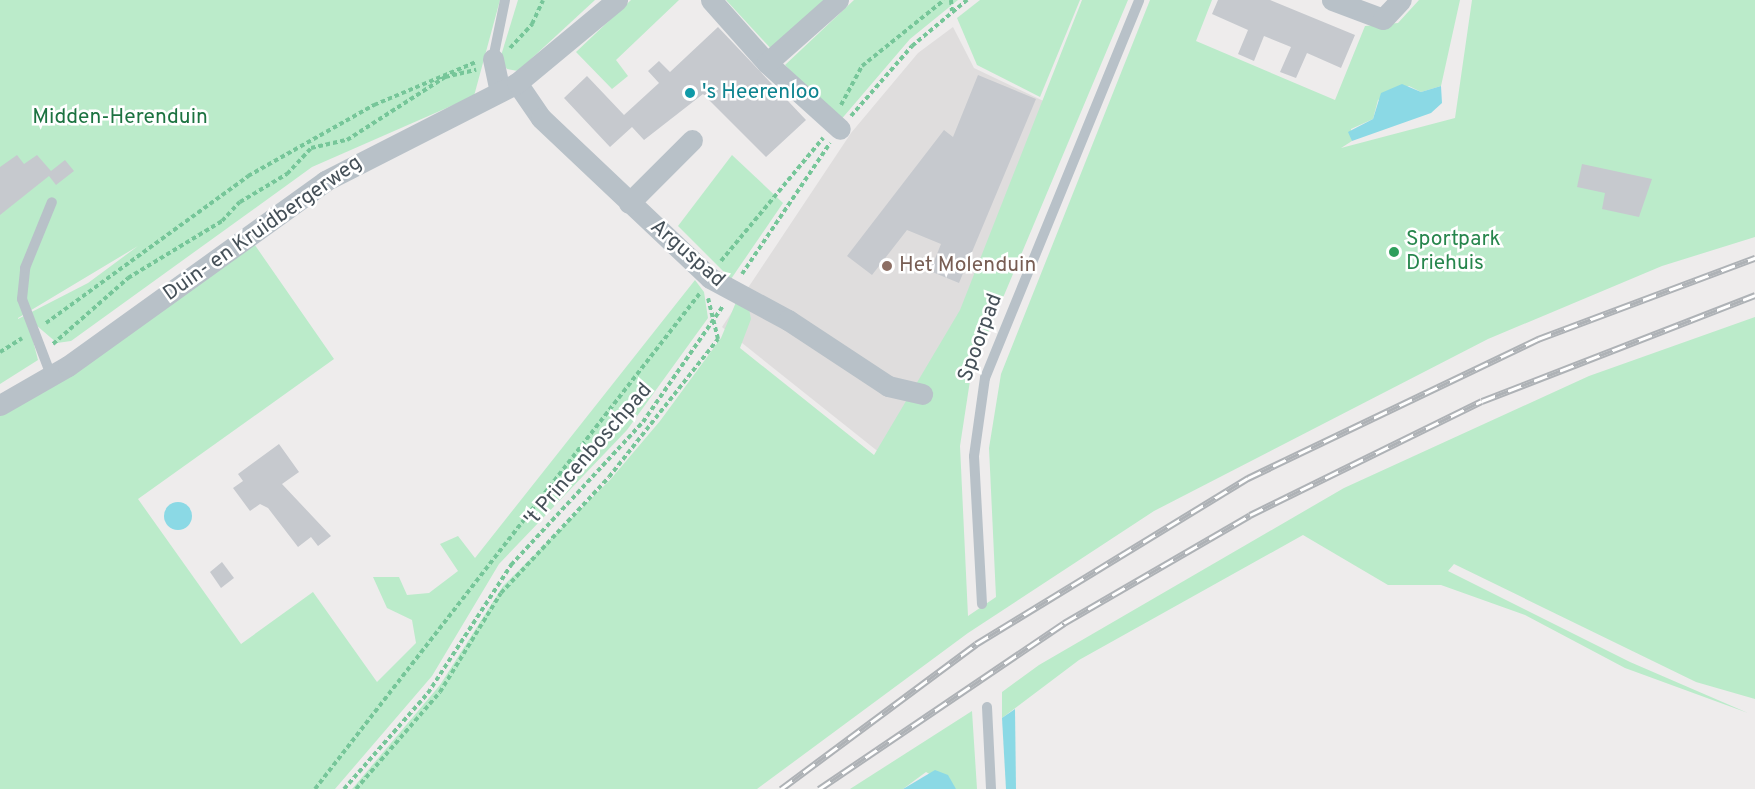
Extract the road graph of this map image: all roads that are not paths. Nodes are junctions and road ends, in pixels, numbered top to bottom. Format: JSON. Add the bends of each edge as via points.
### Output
{"nodes":[{"id":1,"x":505,"y":0,"type":"edge"},
{"id":2,"x":617,"y":0,"type":"edge"},
{"id":3,"x":711,"y":0,"type":"edge"},
{"id":4,"x":838,"y":0,"type":"edge"},
{"id":5,"x":1138,"y":0,"type":"edge"},
{"id":6,"x":1332,"y":0,"type":"edge"},
{"id":7,"x":1401,"y":0,"type":"edge"},
{"id":8,"x":494,"y":63,"type":"joint"},
{"id":9,"x":768,"y":63,"type":"junction"},
{"id":10,"x":508,"y":87,"type":"junction"},
{"id":11,"x":840,"y":129,"type":"road end"},
{"id":12,"x":692,"y":140,"type":"dead end"},
{"id":13,"x":52,"y":202,"type":"dead end"},
{"id":14,"x":629,"y":203,"type":"junction"},
{"id":15,"x":49,"y":370,"type":"dead end"},
{"id":16,"x":922,"y":394,"type":"dead end"},
{"id":17,"x":0,"y":405,"type":"edge"},
{"id":18,"x":982,"y":604,"type":"dead end"},
{"id":19,"x":987,"y":707,"type":"dead end"},
{"id":20,"x":991,"y":789,"type":"edge"}],
"edges":[{"from":1,"to":8,"type":"lane"},
{"from":2,"to":10,"type":"street","name":"Duin- en Kruidbergerweg"},
{"from":3,"to":9,"type":"street"},
{"from":4,"to":9,"type":"street"},
{"from":5,"to":18,"type":"lane","name":"Spoorpad","via":[[985,378],[974,456]]},
{"from":6,"to":7,"type":"street","via":[[1383,19]]},
{"from":8,"to":10,"type":"street"},
{"from":9,"to":11,"type":"street"},
{"from":10,"to":14,"type":"street","name":"Arguspad"},
{"from":10,"to":17,"type":"street","name":"Duin- en Kruidbergerweg","via":[[325,181],[68,366]]},
{"from":12,"to":14,"type":"street"},
{"from":13,"to":15,"type":"lane","via":[[25,268],[22,299]]},
{"from":14,"to":16,"type":"street","name":"Arguspad","via":[[731,292],[788,320],[888,386]]},
{"from":19,"to":20,"type":"lane"}]}
